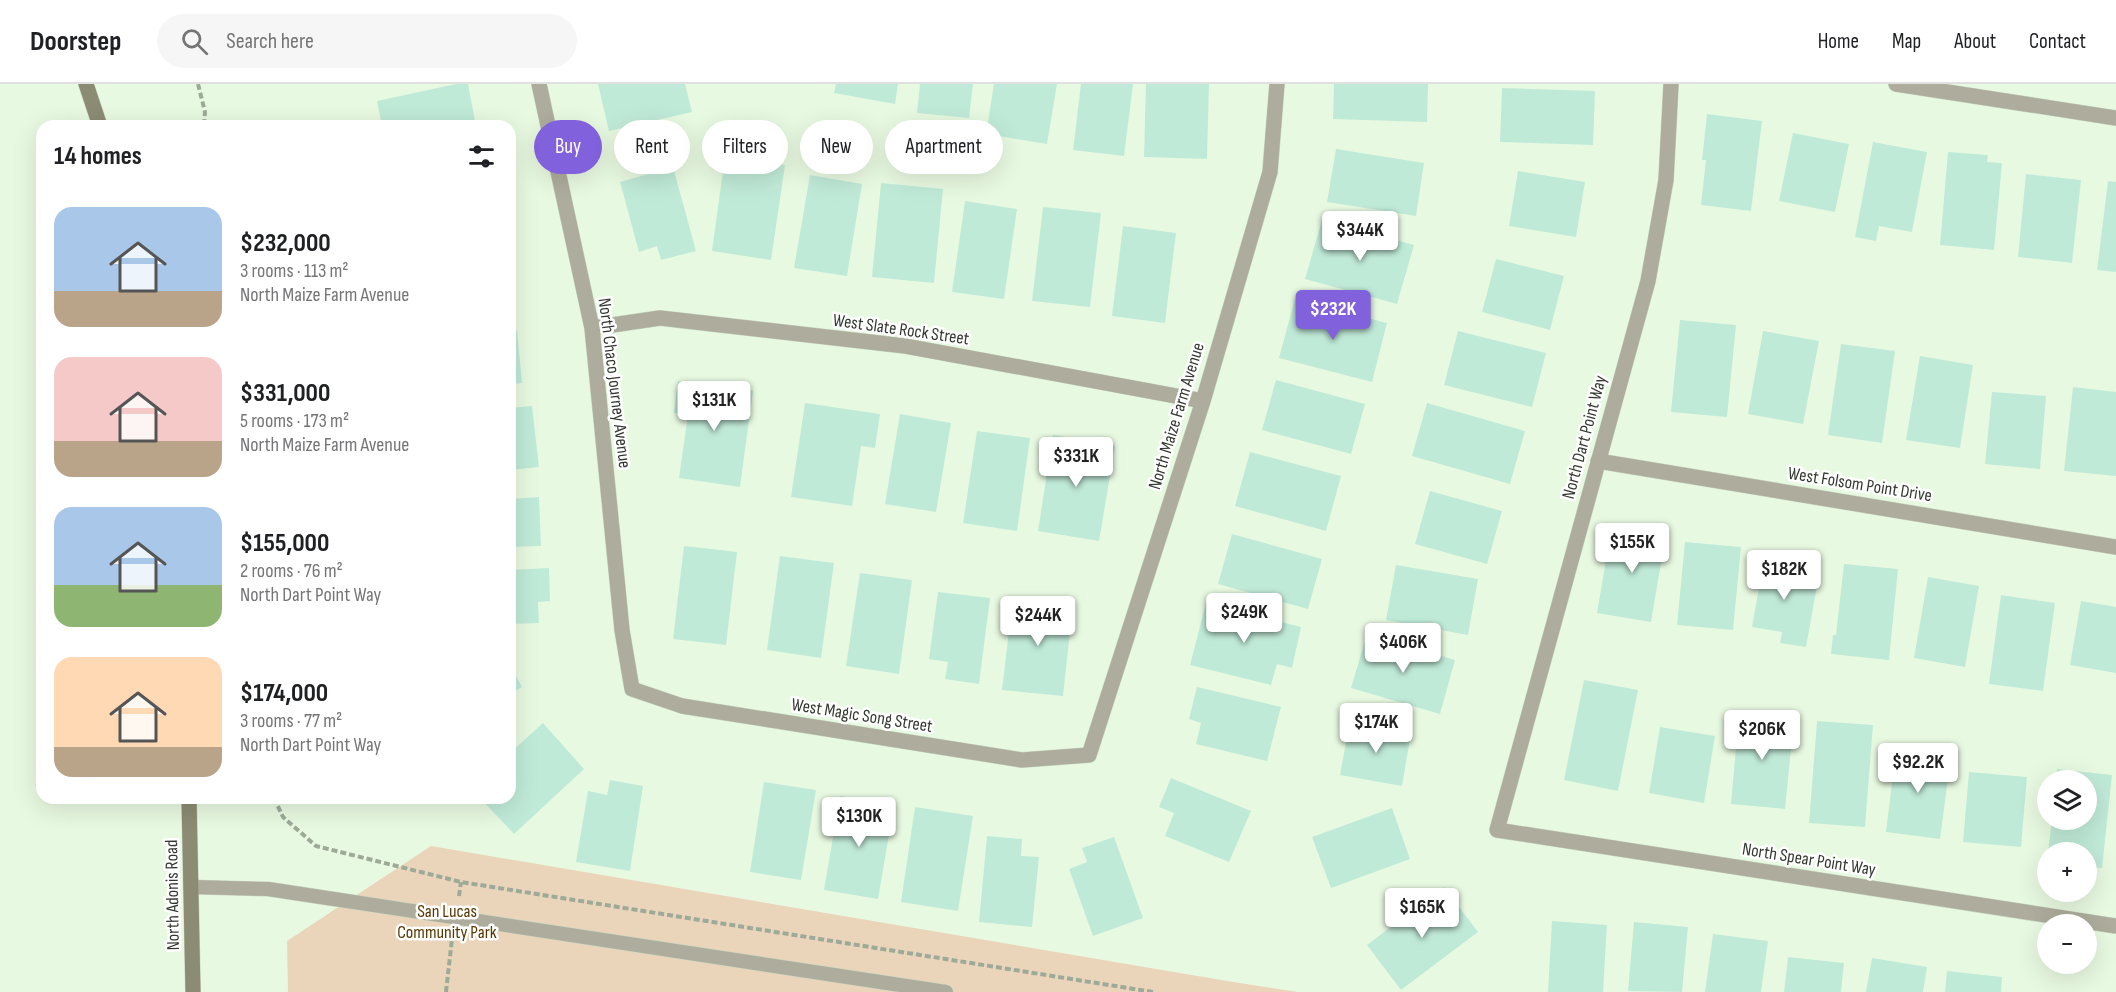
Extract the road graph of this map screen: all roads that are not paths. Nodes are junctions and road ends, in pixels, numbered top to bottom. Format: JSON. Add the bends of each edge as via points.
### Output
{"nodes":[{"id":1,"x":86,"y":84,"type":"edge"},
{"id":2,"x":538,"y":84,"type":"edge"},
{"id":3,"x":1276,"y":84,"type":"edge"},
{"id":4,"x":1671,"y":84,"type":"edge"},
{"id":5,"x":1896,"y":84,"type":"edge"},
{"id":6,"x":2116,"y":118,"type":"edge"},
{"id":7,"x":98,"y":120,"type":"edge"},
{"id":8,"x":592,"y":328,"type":"junction"},
{"id":9,"x":1203,"y":401,"type":"junction"},
{"id":10,"x":1598,"y":460,"type":"junction"},
{"id":11,"x":2116,"y":546,"type":"edge"},
{"id":12,"x":632,"y":689,"type":"joint"},
{"id":13,"x":1089,"y":755,"type":"joint"},
{"id":14,"x":189,"y":804,"type":"edge"},
{"id":15,"x":1497,"y":830,"type":"joint"},
{"id":16,"x":192,"y":887,"type":"junction"},
{"id":17,"x":2116,"y":926,"type":"edge"},
{"id":18,"x":193,"y":992,"type":"edge"},
{"id":19,"x":946,"y":992,"type":"edge"}],
"edges":[{"from":1,"to":7,"type":"street"},
{"from":2,"to":8,"type":"street","name":"North Chaco Journey Avenue"},
{"from":3,"to":9,"type":"street","name":"North Maize Farm Avenue","via":[[1270,172]]},
{"from":4,"to":10,"type":"street","name":"North Dart Point Way","via":[[1666,180],[1648,281]]},
{"from":5,"to":6,"type":"street"},
{"from":8,"to":9,"type":"street","name":"West Slate Rock Street","via":[[660,318],[905,346]]},
{"from":8,"to":12,"type":"street","name":"North Chaco Journey Avenue","via":[[622,630]]},
{"from":9,"to":13,"type":"street","name":"North Maize Farm Avenue"},
{"from":10,"to":11,"type":"street","name":"West Folsom Point Drive"},
{"from":10,"to":15,"type":"street","name":"North Dart Point Way"},
{"from":12,"to":13,"type":"street","name":"West Magic Song Street","via":[[682,706],[1022,760]]},
{"from":14,"to":16,"type":"street","name":"North Adonis Road"},
{"from":15,"to":17,"type":"street","name":"North Spear Point Way"},
{"from":16,"to":18,"type":"street","name":"North Adonis Road"},
{"from":16,"to":19,"type":"lane","via":[[268,889]]}]}
